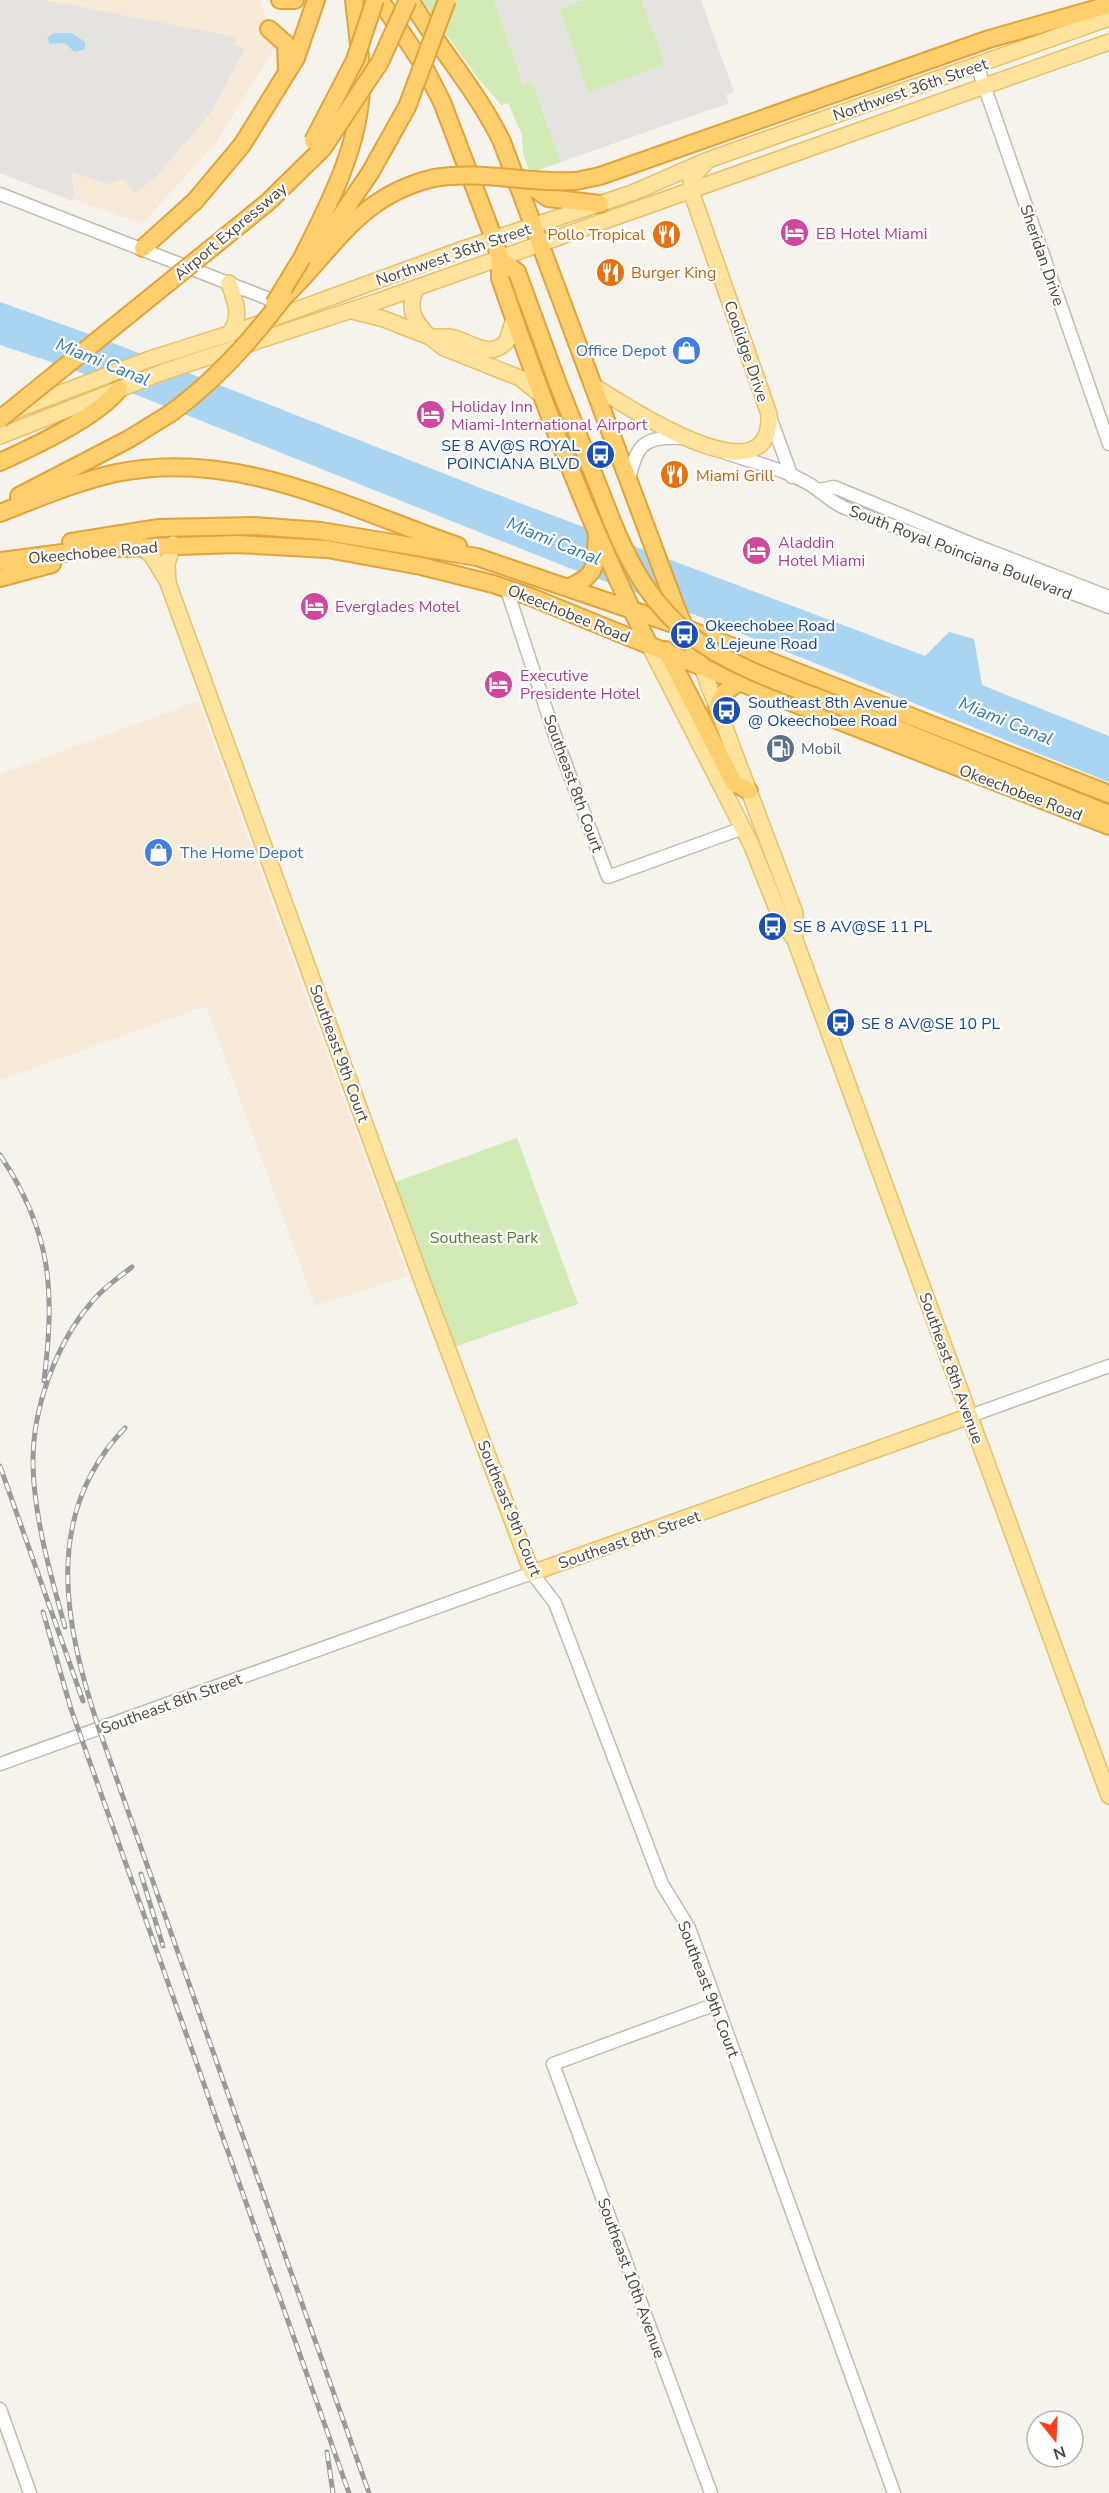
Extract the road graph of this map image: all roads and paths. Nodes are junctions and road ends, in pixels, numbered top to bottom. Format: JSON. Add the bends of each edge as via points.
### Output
{"nodes":[{"id":1,"x":280,"y":0,"type":"edge"},
{"id":2,"x":295,"y":0,"type":"edge"},
{"id":3,"x":316,"y":0,"type":"edge"},
{"id":4,"x":354,"y":0,"type":"edge"},
{"id":5,"x":375,"y":0,"type":"edge"},
{"id":6,"x":380,"y":0,"type":"edge"},
{"id":7,"x":409,"y":0,"type":"edge"},
{"id":8,"x":447,"y":0,"type":"edge"},
{"id":9,"x":1109,"y":5,"type":"edge"},
{"id":10,"x":1109,"y":18,"type":"edge"},
{"id":11,"x":269,"y":29,"type":"dead end"},
{"id":12,"x":1109,"y":42,"type":"edge"},
{"id":13,"x":976,"y":65,"type":"junction"},
{"id":14,"x":287,"y":70,"type":"junction"},
{"id":15,"x":984,"y":86,"type":"junction"},
{"id":16,"x":851,"y":110,"type":"junction"},
{"id":17,"x":836,"y":139,"type":"junction"},
{"id":18,"x":318,"y":144,"type":"junction"},
{"id":19,"x":708,"y":160,"type":"junction"},
{"id":20,"x":516,"y":176,"type":"junction"},
{"id":21,"x":691,"y":190,"type":"junction"},
{"id":22,"x":0,"y":194,"type":"edge"},
{"id":23,"x":600,"y":204,"type":"junction"},
{"id":24,"x":534,"y":227,"type":"junction"},
{"id":25,"x":494,"y":239,"type":"junction"},
{"id":26,"x":541,"y":244,"type":"junction"},
{"id":27,"x":142,"y":248,"type":"junction"},
{"id":28,"x":500,"y":259,"type":"junction"},
{"id":29,"x":309,"y":261,"type":"junction"},
{"id":30,"x":402,"y":270,"type":"junction"},
{"id":31,"x":229,"y":283,"type":"junction"},
{"id":32,"x":416,"y":288,"type":"junction"},
{"id":33,"x":301,"y":307,"type":"junction"},
{"id":34,"x":351,"y":310,"type":"junction"},
{"id":35,"x":514,"y":319,"type":"junction"},
{"id":36,"x":258,"y":331,"type":"junction"},
{"id":37,"x":230,"y":334,"type":"junction"},
{"id":38,"x":430,"y":337,"type":"junction"},
{"id":39,"x":119,"y":383,"type":"junction"},
{"id":40,"x":592,"y":385,"type":"junction"},
{"id":41,"x":542,"y":394,"type":"junction"},
{"id":42,"x":770,"y":414,"type":"junction"},
{"id":43,"x":0,"y":418,"type":"edge"},
{"id":44,"x":0,"y":436,"type":"edge"},
{"id":45,"x":686,"y":438,"type":"junction"},
{"id":46,"x":1109,"y":444,"type":"edge"},
{"id":47,"x":725,"y":452,"type":"junction"},
{"id":48,"x":0,"y":462,"type":"edge"},
{"id":49,"x":792,"y":477,"type":"junction"},
{"id":50,"x":628,"y":482,"type":"junction"},
{"id":51,"x":819,"y":490,"type":"junction"},
{"id":52,"x":27,"y":497,"type":"junction"},
{"id":53,"x":0,"y":506,"type":"edge"},
{"id":54,"x":0,"y":513,"type":"edge"},
{"id":55,"x":210,"y":525,"type":"junction"},
{"id":56,"x":594,"y":526,"type":"junction"},
{"id":57,"x":173,"y":544,"type":"junction"},
{"id":58,"x":141,"y":547,"type":"junction"},
{"id":59,"x":0,"y":550,"type":"edge"},
{"id":60,"x":112,"y":550,"type":"junction"},
{"id":61,"x":477,"y":557,"type":"junction"},
{"id":62,"x":0,"y":561,"type":"edge"},
{"id":63,"x":0,"y":578,"type":"edge"},
{"id":64,"x":168,"y":583,"type":"junction"},
{"id":65,"x":506,"y":587,"type":"junction"},
{"id":66,"x":570,"y":587,"type":"junction"},
{"id":67,"x":1109,"y":597,"type":"edge"},
{"id":68,"x":1109,"y":607,"type":"edge"},
{"id":69,"x":631,"y":608,"type":"junction"},
{"id":70,"x":686,"y":628,"type":"junction"},
{"id":71,"x":649,"y":645,"type":"junction"},
{"id":72,"x":668,"y":653,"type":"junction"},
{"id":73,"x":702,"y":667,"type":"junction"},
{"id":74,"x":739,"y":682,"type":"junction"},
{"id":75,"x":717,"y":707,"type":"junction"},
{"id":76,"x":749,"y":792,"type":"junction"},
{"id":77,"x":1109,"y":794,"type":"edge"},
{"id":78,"x":1109,"y":813,"type":"edge"},
{"id":79,"x":1109,"y":826,"type":"edge"},
{"id":80,"x":743,"y":828,"type":"junction"},
{"id":81,"x":795,"y":940,"type":"junction"},
{"id":82,"x":1109,"y":1366,"type":"edge"},
{"id":83,"x":970,"y":1416,"type":"junction"},
{"id":84,"x":532,"y":1573,"type":"junction"},
{"id":85,"x":0,"y":1764,"type":"edge"},
{"id":86,"x":1109,"y":1796,"type":"edge"},
{"id":87,"x":716,"y":2004,"type":"junction"},
{"id":88,"x":0,"y":2409,"type":"edge"},
{"id":89,"x":30,"y":2493,"type":"edge"},
{"id":90,"x":711,"y":2493,"type":"edge"},
{"id":91,"x":894,"y":2493,"type":"edge"}],
"edges":[{"from":1,"to":2,"type":"highway"},
{"from":3,"to":14,"type":"highway","via":[[296,58]]},
{"from":4,"to":29,"type":"highway","via":[[361,72],[356,124]]},
{"from":5,"to":18,"type":"highway","bridge":true,"via":[[355,60]]},
{"from":6,"to":25,"type":"highway","via":[[422,63],[442,102]]},
{"from":7,"to":18,"type":"highway","name":"Airport Expressway","bridge":true,"via":[[380,62]]},
{"from":7,"to":20,"type":"highway","via":[[486,109]]},
{"from":8,"to":29,"type":"highway","bridge":true,"via":[[407,107],[374,166]]},
{"from":9,"to":29,"type":"highway","bridge":true,"via":[[989,39],[600,176],[547,182],[460,175],[405,186],[378,201]]},
{"from":10,"to":13,"type":"main road","name":"Northwest 36th Street"},
{"from":11,"to":14,"type":"highway","via":[[286,44]]},
{"from":12,"to":15,"type":"main road","name":"Northwest 36th Street"},
{"from":13,"to":15,"type":"street","name":"Sheridan Drive"},
{"from":13,"to":16,"type":"main road","name":"Northwest 36th Street"},
{"from":14,"to":27,"type":"highway","via":[[264,113],[230,162],[195,201]]},
{"from":15,"to":17,"type":"main road","name":"Northwest 36th Street"},
{"from":15,"to":46,"type":"street","name":"Sheridan Drive"},
{"from":16,"to":17,"type":"main road","via":[[840,120]]},
{"from":16,"to":19,"type":"main road","name":"Northwest 36th Street"},
{"from":17,"to":21,"type":"main road","name":"Northwest 36th Street"},
{"from":18,"to":43,"type":"highway","name":"Airport Expressway","bridge":true,"via":[[268,202]]},
{"from":19,"to":21,"type":"main road","via":[[692,179]]},
{"from":19,"to":23,"type":"main road","name":"Northwest 36th Street"},
{"from":20,"to":23,"type":"highway","via":[[548,198]]},
{"from":20,"to":24,"type":"highway"},
{"from":21,"to":26,"type":"main road","name":"Northwest 36th Street"},
{"from":21,"to":42,"type":"main road","name":"Coolidge Drive"},
{"from":22,"to":27,"type":"street"},
{"from":23,"to":24,"type":"main road","name":"Northwest 36th Street"},
{"from":24,"to":25,"type":"main road","name":"Northwest 36th Street"},
{"from":24,"to":26,"type":"highway"},
{"from":25,"to":28,"type":"highway"},
{"from":25,"to":30,"type":"main road","name":"Northwest 36th Street"},
{"from":26,"to":28,"type":"main road","name":"Northwest 36th Street"},
{"from":26,"to":40,"type":"highway"},
{"from":27,"to":31,"type":"street"},
{"from":28,"to":32,"type":"main road","name":"Northwest 36th Street"},
{"from":28,"to":35,"type":"highway","via":[[500,278]]},
{"from":28,"to":78,"type":"highway","bridge":true,"via":[[518,272],[553,373],[627,556],[642,584],[692,638],[738,666]]},
{"from":29,"to":36,"type":"highway","bridge":true},
{"from":29,"to":36,"type":"highway","bridge":true},
{"from":30,"to":33,"type":"main road","name":"Northwest 36th Street"},
{"from":30,"to":34,"type":"main road","via":[[373,297]]},
{"from":31,"to":33,"type":"street","via":[[279,303]]},
{"from":31,"to":37,"type":"main road","via":[[238,314]]},
{"from":32,"to":34,"type":"main road","name":"Northwest 36th Street"},
{"from":32,"to":38,"type":"main road","via":[[411,311]]},
{"from":33,"to":34,"type":"main road"},
{"from":33,"to":37,"type":"main road","name":"Northwest 36th Street"},
{"from":34,"to":38,"type":"main road"},
{"from":34,"to":39,"type":"main road","name":"Northwest 36th Street"},
{"from":35,"to":38,"type":"main road","via":[[507,341],[492,350],[451,337]]},
{"from":35,"to":41,"type":"highway"},
{"from":36,"to":52,"type":"highway","bridge":true,"via":[[219,374],[171,413]]},
{"from":37,"to":39,"type":"main road","name":"Northwest 36th Street","via":[[170,352]]},
{"from":38,"to":41,"type":"main road","via":[[444,348],[520,378]]},
{"from":39,"to":43,"type":"main road","name":"Northwest 36th Street"},
{"from":39,"to":44,"type":"main road","name":"Northwest 36th Street"},
{"from":39,"to":48,"type":"highway","via":[[110,401]]},
{"from":40,"to":45,"type":"main road","name":"South Royal Poinciana Boulevard"},
{"from":40,"to":50,"type":"highway"},
{"from":41,"to":56,"type":"highway"},
{"from":42,"to":47,"type":"main road","via":[[770,428],[760,446],[749,452]]},
{"from":42,"to":49,"type":"street","name":"Coolidge Drive"},
{"from":45,"to":47,"type":"main road","name":"South Royal Poinciana Boulevard"},
{"from":45,"to":50,"type":"street","name":"South Royal Poinciana Boulevard","via":[[659,437],[645,443],[633,459]]},
{"from":47,"to":49,"type":"street","name":"South Royal Poinciana Boulevard"},
{"from":49,"to":51,"type":"street","name":"South Royal Poinciana Boulevard"},
{"from":50,"to":70,"type":"highway"},
{"from":51,"to":67,"type":"street","name":"South Royal Poinciana Boulevard","via":[[834,487]]},
{"from":51,"to":68,"type":"street","name":"South Royal Poinciana Boulevard","via":[[830,502]]},
{"from":52,"to":53,"type":"highway"},
{"from":52,"to":54,"type":"highway"},
{"from":52,"to":61,"type":"highway","via":[[136,470],[176,466],[230,470],[292,486],[458,545]]},
{"from":55,"to":57,"type":"highway"},
{"from":55,"to":59,"type":"highway","name":"Okeechobee Road","via":[[141,530]]},
{"from":55,"to":61,"type":"highway","name":"Okeechobee Road","via":[[300,528]]},
{"from":56,"to":66,"type":"highway","via":[[595,564],[591,574]]},
{"from":56,"to":69,"type":"highway"},
{"from":57,"to":58,"type":"highway","name":"Okeechobee Road"},
{"from":57,"to":64,"type":"main road","name":"Southeast 9th Court","via":[[167,564]]},
{"from":57,"to":65,"type":"highway","name":"Okeechobee Road","via":[[255,544],[347,552]]},
{"from":58,"to":60,"type":"highway","name":"Okeechobee Road"},
{"from":58,"to":64,"type":"main road","name":"Southeast 9th Court","via":[[152,556]]},
{"from":60,"to":62,"type":"highway","name":"Okeechobee Road"},
{"from":60,"to":63,"type":"highway"},
{"from":61,"to":66,"type":"highway","name":"Okeechobee Road"},
{"from":64,"to":84,"type":"main road","name":"Southeast 9th Court"},
{"from":65,"to":71,"type":"highway","name":"Okeechobee Road"},
{"from":65,"to":80,"type":"street","name":"Southeast 8th Court","via":[[554,733],[608,877]]},
{"from":66,"to":69,"type":"highway","name":"Okeechobee Road"},
{"from":69,"to":70,"type":"highway","name":"Okeechobee Road"},
{"from":69,"to":71,"type":"highway"},
{"from":69,"to":72,"type":"highway"},
{"from":70,"to":73,"type":"highway"},
{"from":70,"to":77,"type":"highway","name":"Okeechobee Road"},
{"from":71,"to":72,"type":"highway","name":"Okeechobee Road"},
{"from":71,"to":80,"type":"main road"},
{"from":72,"to":73,"type":"highway","name":"Okeechobee Road"},
{"from":72,"to":76,"type":"highway","via":[[734,783]]},
{"from":73,"to":74,"type":"highway","name":"Okeechobee Road"},
{"from":73,"to":75,"type":"main road"},
{"from":74,"to":75,"type":"highway","via":[[724,693]]},
{"from":74,"to":79,"type":"highway","name":"Okeechobee Road"},
{"from":75,"to":76,"type":"main road"},
{"from":76,"to":81,"type":"main road","via":[[795,913]]},
{"from":80,"to":81,"type":"main road","via":[[781,919]]},
{"from":81,"to":83,"type":"main road","name":"Southeast 8th Avenue"},
{"from":82,"to":83,"type":"street","name":"Southeast 8th Street"},
{"from":83,"to":84,"type":"main road","name":"Southeast 8th Street"},
{"from":83,"to":86,"type":"main road","name":"Southeast 8th Avenue"},
{"from":84,"to":85,"type":"street","name":"Southeast 8th Street"},
{"from":84,"to":87,"type":"street","name":"Southeast 9th Court","via":[[555,1603],[662,1884],[689,1929]]},
{"from":87,"to":90,"type":"street","name":"Southeast 10th Avenue","via":[[553,2064]]},
{"from":87,"to":91,"type":"street","name":"Southeast 9th Court"},
{"from":88,"to":89,"type":"street"}]}
